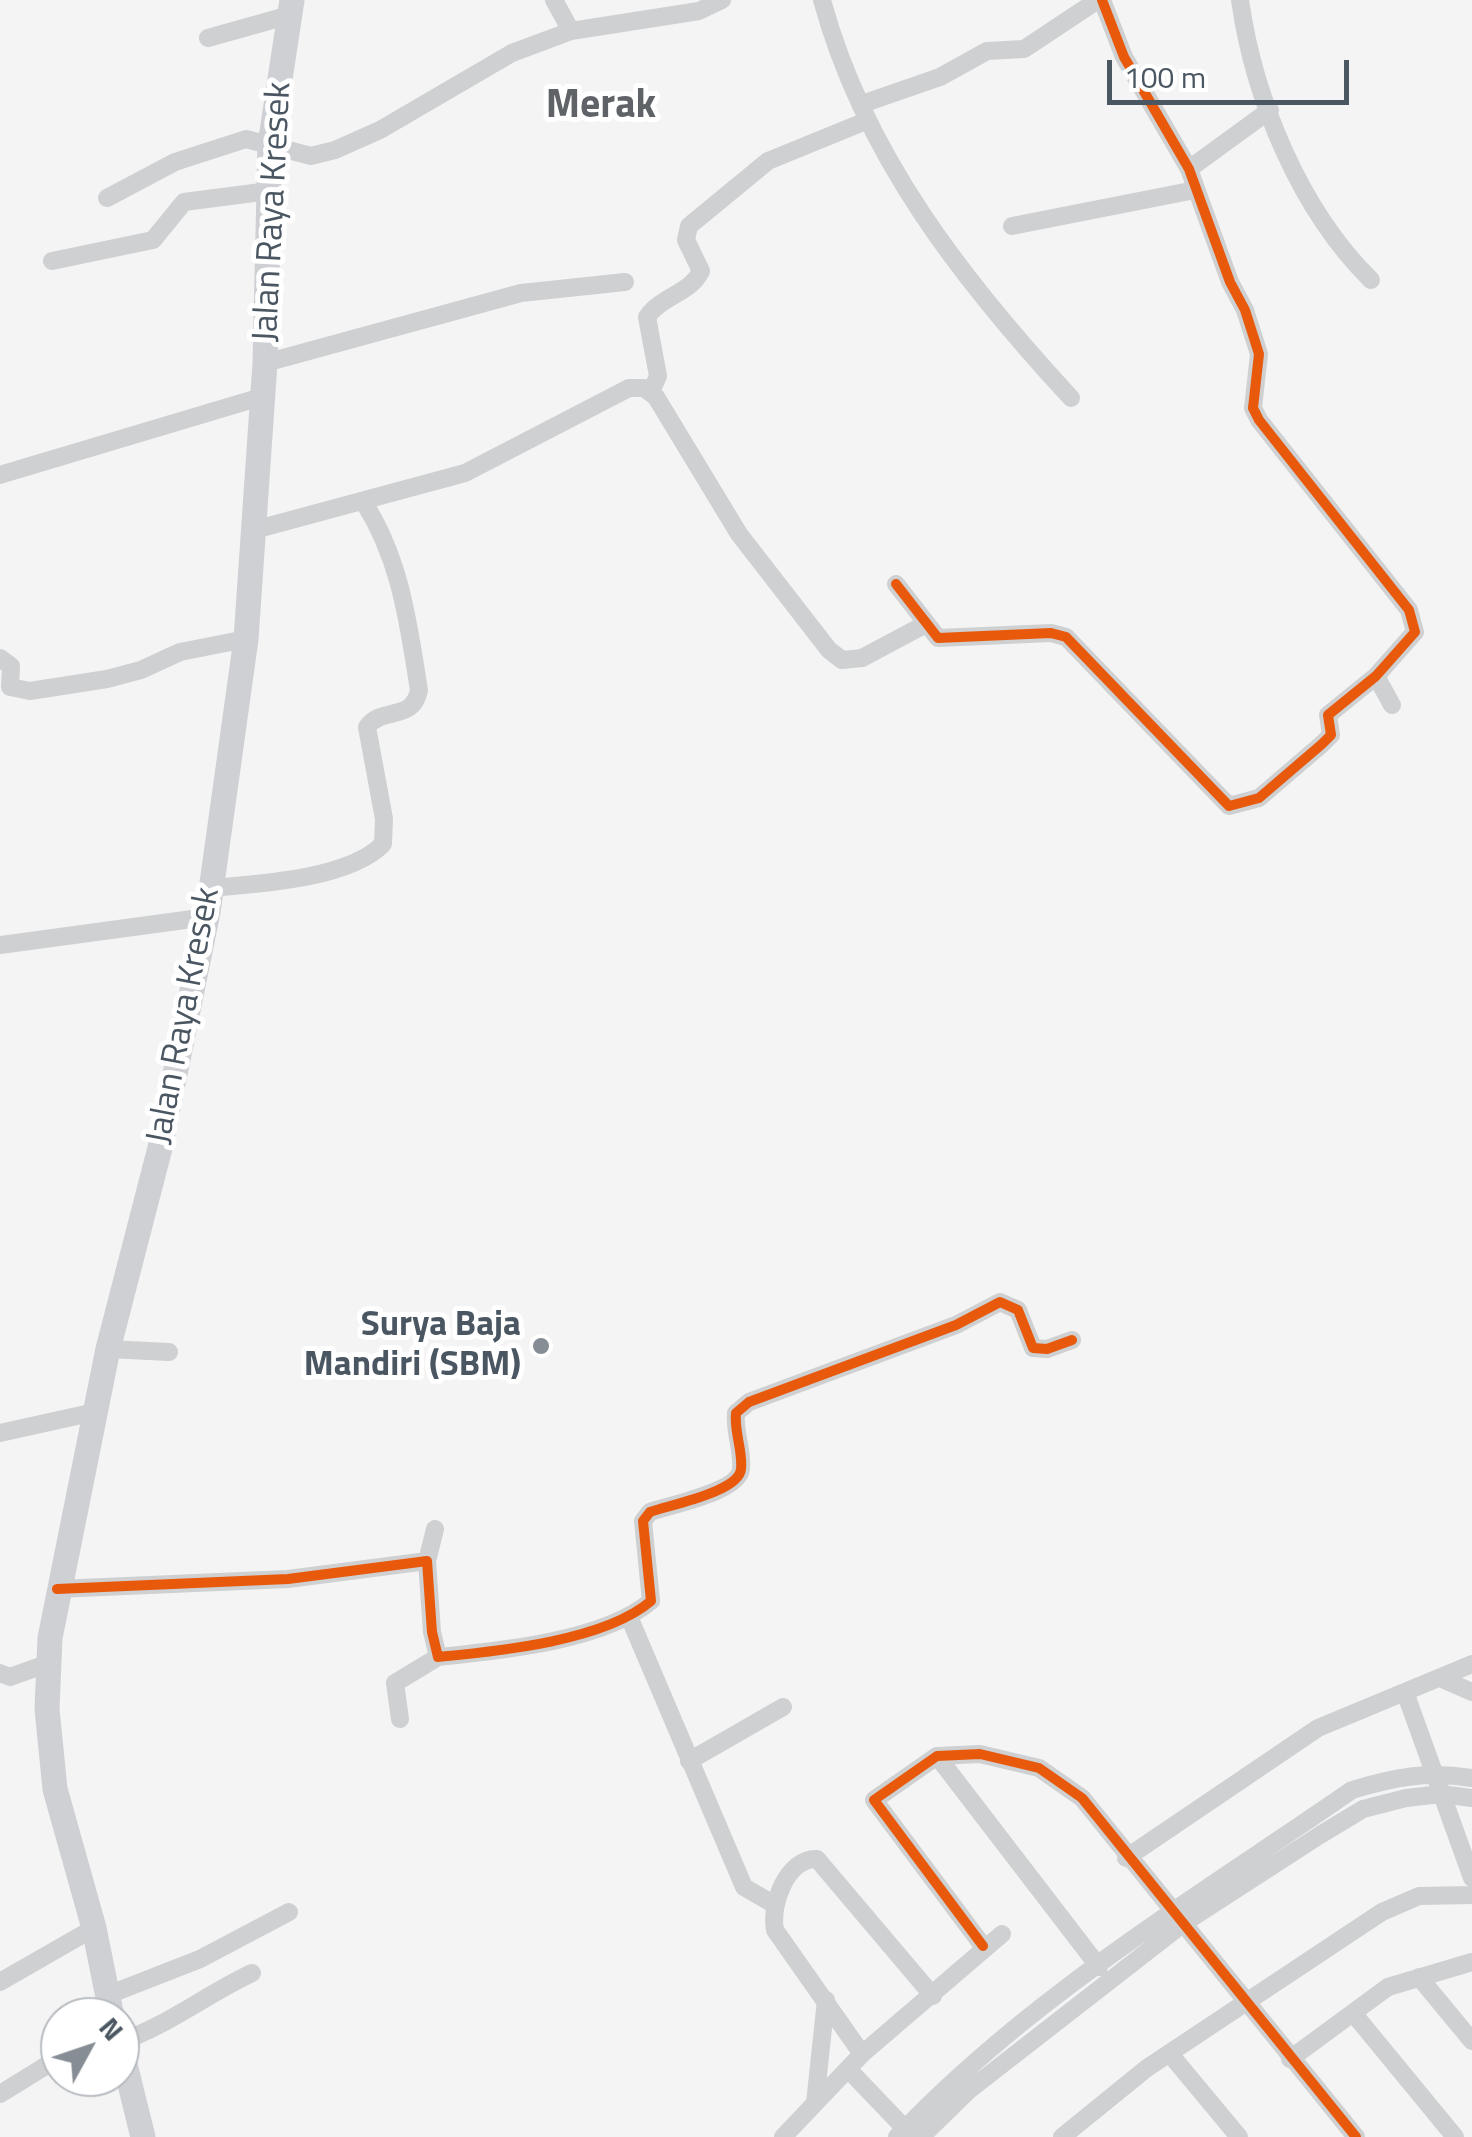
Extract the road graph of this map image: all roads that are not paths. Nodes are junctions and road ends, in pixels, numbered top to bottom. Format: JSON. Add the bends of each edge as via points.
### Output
{"nodes":[{"id":1,"x":554,"y":0,"type":"edge"},
{"id":2,"x":722,"y":0,"type":"edge"},
{"id":3,"x":822,"y":0,"type":"edge"},
{"id":4,"x":1100,"y":0,"type":"edge"},
{"id":5,"x":1240,"y":0,"type":"edge"},
{"id":6,"x":291,"y":8,"type":"edge"},
{"id":7,"x":571,"y":31,"type":"junction"},
{"id":8,"x":208,"y":38,"type":"dead end"},
{"id":9,"x":1270,"y":110,"type":"junction"},
{"id":10,"x":864,"y":113,"type":"junction"},
{"id":11,"x":270,"y":145,"type":"junction"},
{"id":12,"x":1189,"y":169,"type":"junction"},
{"id":13,"x":1195,"y":190,"type":"junction"},
{"id":14,"x":269,"y":191,"type":"junction"},
{"id":15,"x":106,"y":198,"type":"dead end"},
{"id":16,"x":1012,"y":226,"type":"dead end"},
{"id":17,"x":52,"y":262,"type":"dead end"},
{"id":18,"x":1371,"y":280,"type":"dead end"},
{"id":19,"x":625,"y":282,"type":"dead end"},
{"id":20,"x":265,"y":363,"type":"junction"},
{"id":21,"x":651,"y":392,"type":"junction"},
{"id":22,"x":261,"y":397,"type":"junction"},
{"id":23,"x":1071,"y":398,"type":"dead end"},
{"id":24,"x":0,"y":474,"type":"edge"},
{"id":25,"x":362,"y":501,"type":"junction"},
{"id":26,"x":254,"y":530,"type":"junction"},
{"id":27,"x":896,"y":584,"type":"dead end"},
{"id":28,"x":924,"y":624,"type":"junction"},
{"id":29,"x":246,"y":638,"type":"junction"},
{"id":30,"x":0,"y":658,"type":"edge"},
{"id":31,"x":1376,"y":676,"type":"junction"},
{"id":32,"x":1392,"y":705,"type":"dead end"},
{"id":33,"x":211,"y":888,"type":"junction"},
{"id":34,"x":207,"y":917,"type":"junction"},
{"id":35,"x":0,"y":945,"type":"edge"},
{"id":36,"x":1072,"y":1340,"type":"dead end"},
{"id":37,"x":108,"y":1349,"type":"junction"},
{"id":38,"x":169,"y":1352,"type":"dead end"},
{"id":39,"x":96,"y":1412,"type":"junction"},
{"id":40,"x":0,"y":1433,"type":"edge"},
{"id":41,"x":434,"y":1529,"type":"dead end"},
{"id":42,"x":428,"y":1562,"type":"junction"},
{"id":43,"x":57,"y":1588,"type":"junction"},
{"id":44,"x":630,"y":1618,"type":"junction"},
{"id":45,"x":438,"y":1656,"type":"junction"},
{"id":46,"x":49,"y":1664,"type":"junction"},
{"id":47,"x":1472,"y":1664,"type":"edge"},
{"id":48,"x":0,"y":1673,"type":"edge"},
{"id":49,"x":1440,"y":1678,"type":"junction"},
{"id":50,"x":1405,"y":1692,"type":"junction"},
{"id":51,"x":1472,"y":1692,"type":"edge"},
{"id":52,"x":783,"y":1707,"type":"dead end"},
{"id":53,"x":400,"y":1719,"type":"dead end"},
{"id":54,"x":938,"y":1756,"type":"junction"},
{"id":55,"x":689,"y":1761,"type":"junction"},
{"id":56,"x":1435,"y":1772,"type":"junction"},
{"id":57,"x":1472,"y":1778,"type":"edge"},
{"id":58,"x":1441,"y":1794,"type":"junction"},
{"id":59,"x":1472,"y":1798,"type":"edge"},
{"id":60,"x":1126,"y":1858,"type":"junction"},
{"id":61,"x":1472,"y":1878,"type":"edge"},
{"id":62,"x":1472,"y":1895,"type":"edge"},
{"id":63,"x":775,"y":1905,"type":"junction"},
{"id":64,"x":289,"y":1912,"type":"dead end"},
{"id":65,"x":1179,"y":1918,"type":"junction"},
{"id":66,"x":94,"y":1928,"type":"junction"},
{"id":67,"x":1002,"y":1934,"type":"dead end"},
{"id":68,"x":983,"y":1946,"type":"junction"},
{"id":69,"x":1472,"y":1962,"type":"edge"},
{"id":70,"x":1099,"y":1967,"type":"junction"},
{"id":71,"x":252,"y":1973,"type":"dead end"},
{"id":72,"x":1419,"y":1977,"type":"junction"},
{"id":73,"x":0,"y":1982,"type":"edge"},
{"id":74,"x":932,"y":1996,"type":"junction"},
{"id":75,"x":108,"y":1997,"type":"edge"},
{"id":76,"x":127,"y":1997,"type":"edge"},
{"id":77,"x":826,"y":2000,"type":"junction"},
{"id":78,"x":1245,"y":2005,"type":"junction"},
{"id":79,"x":1352,"y":2013,"type":"junction"},
{"id":80,"x":140,"y":2034,"type":"edge"},
{"id":81,"x":1472,"y":2041,"type":"edge"},
{"id":82,"x":862,"y":2054,"type":"junction"},
{"id":83,"x":1170,"y":2054,"type":"junction"},
{"id":84,"x":1290,"y":2059,"type":"junction"},
{"id":85,"x":40,"y":2069,"type":"edge"},
{"id":86,"x":848,"y":2069,"type":"junction"},
{"id":87,"x":962,"y":2082,"type":"junction"},
{"id":88,"x":0,"y":2094,"type":"edge"},
{"id":89,"x":134,"y":2097,"type":"edge"},
{"id":90,"x":815,"y":2103,"type":"junction"},
{"id":91,"x":909,"y":2135,"type":"edge"},
{"id":92,"x":144,"y":2137,"type":"edge"},
{"id":93,"x":783,"y":2137,"type":"edge"},
{"id":94,"x":1062,"y":2137,"type":"edge"},
{"id":95,"x":1239,"y":2137,"type":"edge"},
{"id":96,"x":1356,"y":2137,"type":"edge"},
{"id":97,"x":1455,"y":2137,"type":"edge"}],
"edges":[{"from":1,"to":7,"type":"street"},
{"from":2,"to":7,"type":"street","via":[[699,11]]},
{"from":3,"to":10,"type":"street"},
{"from":4,"to":10,"type":"street","via":[[1024,49],[987,51]]},
{"from":4,"to":12,"type":"street","via":[[1124,57]]},
{"from":5,"to":9,"type":"street"},
{"from":6,"to":8,"type":"street"},
{"from":6,"to":11,"type":"main road","name":"Jalan Raya Kresek"},
{"from":7,"to":11,"type":"street","via":[[512,53],[335,150],[311,156]]},
{"from":9,"to":12,"type":"street"},
{"from":9,"to":18,"type":"street","via":[[1322,223]]},
{"from":10,"to":21,"type":"street","via":[[759,166],[689,226],[686,240],[701,271],[647,317],[658,376]]},
{"from":10,"to":23,"type":"street","via":[[928,228]]},
{"from":11,"to":14,"type":"main road","name":"Jalan Raya Kresek"},
{"from":11,"to":15,"type":"street","via":[[246,139],[175,162]]},
{"from":12,"to":13,"type":"street"},
{"from":13,"to":16,"type":"street"},
{"from":13,"to":31,"type":"street","via":[[1259,354],[1253,408],[1258,420],[1414,620],[1409,641]]},
{"from":14,"to":17,"type":"street","via":[[194,198],[152,240]]},
{"from":14,"to":20,"type":"main road","name":"Jalan Raya Kresek"},
{"from":19,"to":20,"type":"street","via":[[522,293]]},
{"from":20,"to":22,"type":"main road","name":"Jalan Raya Kresek"},
{"from":21,"to":25,"type":"street","via":[[629,388],[465,474]]},
{"from":21,"to":28,"type":"street","via":[[739,534],[829,650],[842,660],[862,658]]},
{"from":22,"to":24,"type":"street"},
{"from":22,"to":26,"type":"main road","name":"Jalan Raya Kresek"},
{"from":25,"to":26,"type":"street"},
{"from":25,"to":33,"type":"street","via":[[400,577],[419,690],[408,711],[367,727],[383,844],[322,872]]},
{"from":26,"to":29,"type":"main road","name":"Jalan Raya Kresek"},
{"from":27,"to":28,"type":"street"},
{"from":28,"to":31,"type":"street","via":[[948,640],[1066,637],[1229,806],[1259,798],[1322,744],[1330,735],[1328,714]]},
{"from":29,"to":30,"type":"street","via":[[180,652],[107,679],[30,691],[10,687],[11,666]]},
{"from":29,"to":33,"type":"main road","name":"Jalan Raya Kresek"},
{"from":31,"to":32,"type":"street"},
{"from":33,"to":34,"type":"main road","name":"Jalan Raya Kresek"},
{"from":34,"to":35,"type":"street"},
{"from":34,"to":37,"type":"main road","name":"Jalan Raya Kresek","via":[[154,1175]]},
{"from":36,"to":44,"type":"street","via":[[1033,1348],[1018,1310],[1000,1302],[944,1330],[750,1402],[736,1413],[738,1479],[650,1512],[643,1521],[653,1594]]},
{"from":37,"to":38,"type":"street"},
{"from":37,"to":39,"type":"main road","name":"Jalan Raya Kresek"},
{"from":39,"to":40,"type":"street"},
{"from":39,"to":43,"type":"main road","name":"Jalan Raya Kresek"},
{"from":41,"to":42,"type":"street"},
{"from":42,"to":43,"type":"street","via":[[288,1579]]},
{"from":42,"to":45,"type":"street"},
{"from":43,"to":46,"type":"main road","name":"Jalan Raya Kresek"},
{"from":44,"to":45,"type":"street","via":[[502,1651]]},
{"from":44,"to":55,"type":"street"},
{"from":45,"to":53,"type":"street","via":[[395,1683]]},
{"from":46,"to":48,"type":"street","via":[[10,1677]]},
{"from":46,"to":66,"type":"main road","name":"Jalan Raya Kresek","via":[[55,1789]]},
{"from":47,"to":49,"type":"street"},
{"from":49,"to":50,"type":"street"},
{"from":49,"to":51,"type":"street"},
{"from":50,"to":56,"type":"street"},
{"from":50,"to":60,"type":"street","via":[[1318,1728]]},
{"from":52,"to":55,"type":"street"},
{"from":54,"to":60,"type":"street","via":[[980,1754],[1039,1768],[1082,1798]]},
{"from":54,"to":68,"type":"street","via":[[874,1800]]},
{"from":54,"to":70,"type":"street"},
{"from":55,"to":63,"type":"street","via":[[744,1886]]},
{"from":56,"to":57,"type":"street"},
{"from":56,"to":58,"type":"street"},
{"from":56,"to":65,"type":"street","via":[[1352,1790]]},
{"from":58,"to":59,"type":"street"},
{"from":58,"to":61,"type":"street"},
{"from":58,"to":65,"type":"street","via":[[1363,1809]]},
{"from":60,"to":65,"type":"street"},
{"from":62,"to":78,"type":"street","via":[[1419,1896],[1382,1912]]},
{"from":63,"to":74,"type":"street","via":[[797,1864],[817,1859]]},
{"from":63,"to":77,"type":"street","via":[[775,1930]]},
{"from":64,"to":76,"type":"street"},
{"from":65,"to":70,"type":"street"},
{"from":65,"to":78,"type":"street"},
{"from":65,"to":87,"type":"street"},
{"from":66,"to":73,"type":"street"},
{"from":66,"to":75,"type":"main road","name":"Jalan Raya Kresek"},
{"from":67,"to":68,"type":"street"},
{"from":68,"to":74,"type":"street"},
{"from":69,"to":72,"type":"street"},
{"from":70,"to":87,"type":"street","via":[[1048,2000]]},
{"from":71,"to":80,"type":"street"},
{"from":72,"to":79,"type":"street","via":[[1388,1987]]},
{"from":72,"to":81,"type":"street"},
{"from":74,"to":82,"type":"street"},
{"from":77,"to":82,"type":"street"},
{"from":77,"to":90,"type":"street"},
{"from":78,"to":83,"type":"street"},
{"from":78,"to":84,"type":"street"},
{"from":79,"to":84,"type":"street"},
{"from":79,"to":97,"type":"street"},
{"from":82,"to":86,"type":"street"},
{"from":83,"to":94,"type":"street"},
{"from":83,"to":95,"type":"street"},
{"from":84,"to":96,"type":"street"},
{"from":85,"to":88,"type":"street"},
{"from":86,"to":90,"type":"street"},
{"from":86,"to":91,"type":"street"},
{"from":87,"to":91,"type":"street"},
{"from":89,"to":92,"type":"main road"},
{"from":90,"to":93,"type":"street"}]}
